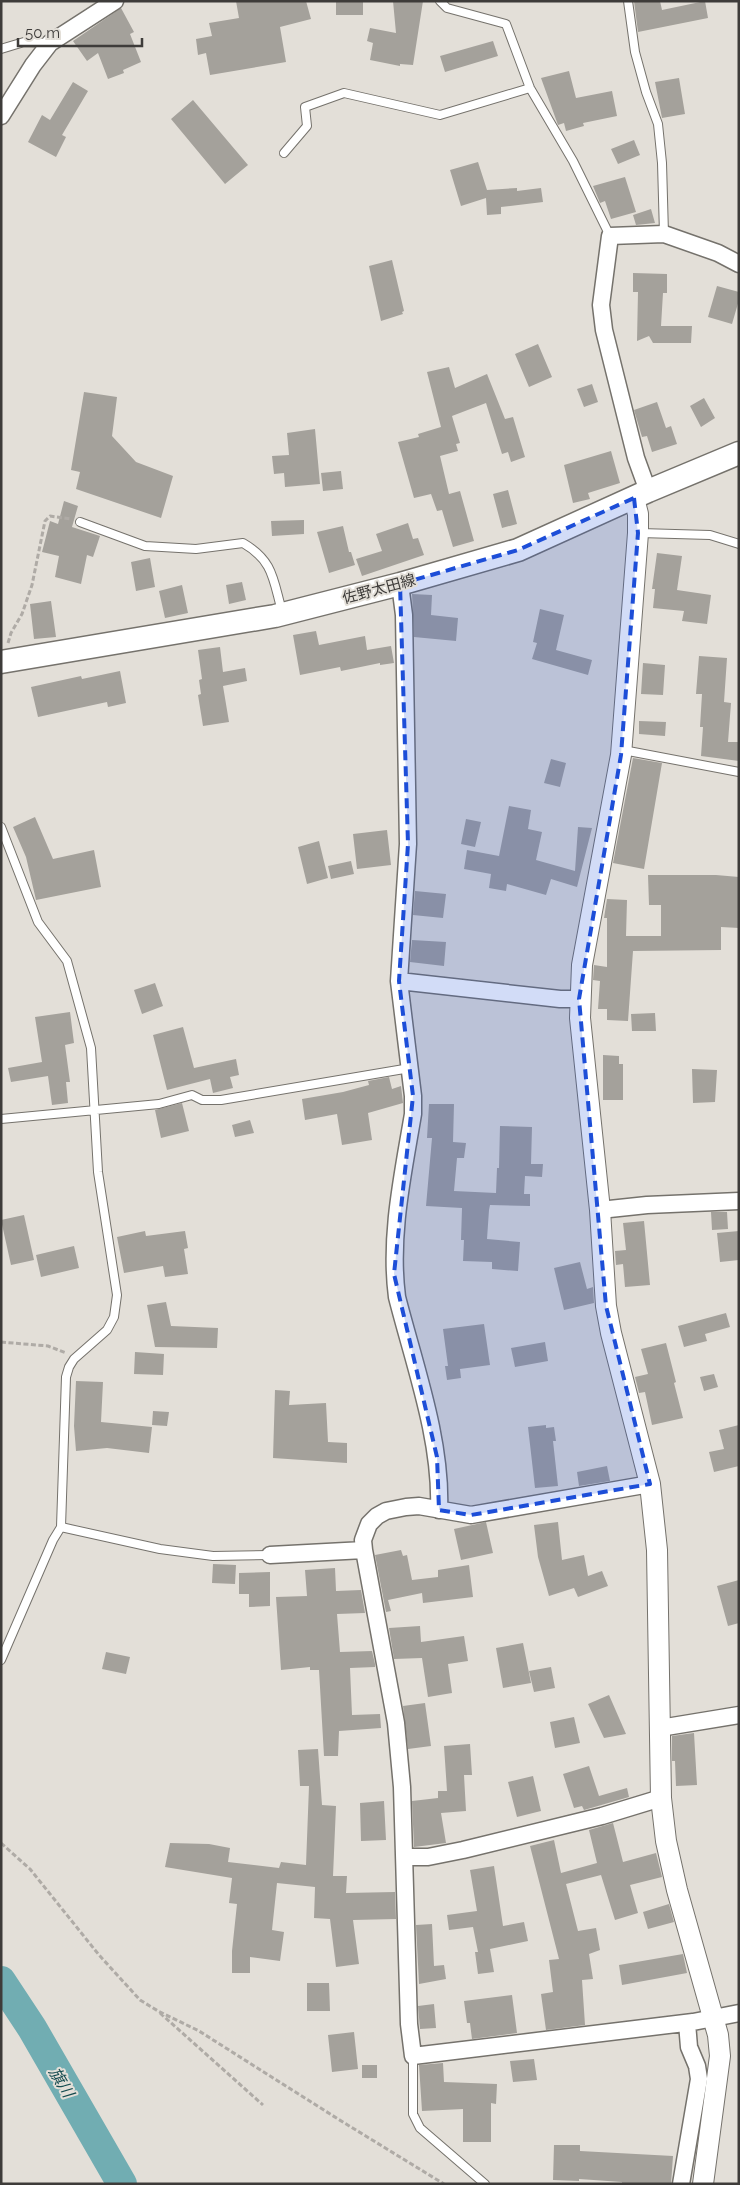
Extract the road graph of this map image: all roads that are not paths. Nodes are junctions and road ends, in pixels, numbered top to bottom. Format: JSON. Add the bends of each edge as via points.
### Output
{"nodes":[{"id":1,"x":115,"y":1,"type":"edge"},
{"id":2,"x":440,"y":1,"type":"edge"},
{"id":3,"x":628,"y":1,"type":"edge"},
{"id":4,"x":50,"y":44,"type":"junction"},
{"id":5,"x":1,"y":49,"type":"edge"},
{"id":6,"x":530,"y":88,"type":"junction"},
{"id":7,"x":1,"y":116,"type":"edge"},
{"id":8,"x":284,"y":153,"type":"dead end"},
{"id":9,"x":664,"y":234,"type":"junction"},
{"id":10,"x":610,"y":236,"type":"junction"},
{"id":11,"x":739,"y":264,"type":"edge"},
{"id":12,"x":739,"y":453,"type":"edge"},
{"id":13,"x":641,"y":494,"type":"junction"},
{"id":14,"x":80,"y":522,"type":"road end"},
{"id":15,"x":638,"y":533,"type":"junction"},
{"id":16,"x":739,"y":544,"type":"edge"},
{"id":17,"x":400,"y":584,"type":"junction"},
{"id":18,"x":282,"y":614,"type":"junction"},
{"id":19,"x":4,"y":662,"type":"edge"},
{"id":20,"x":621,"y":750,"type":"junction"},
{"id":21,"x":739,"y":772,"type":"edge"},
{"id":22,"x":1,"y":827,"type":"edge"},
{"id":23,"x":399,"y":981,"type":"junction"},
{"id":24,"x":579,"y":999,"type":"junction"},
{"id":25,"x":410,"y":1068,"type":"junction"},
{"id":26,"x":95,"y":1112,"type":"junction"},
{"id":27,"x":1,"y":1119,"type":"edge"},
{"id":28,"x":739,"y":1201,"type":"edge"},
{"id":29,"x":600,"y":1210,"type":"junction"},
{"id":30,"x":650,"y":1484,"type":"junction"},
{"id":31,"x":439,"y":1510,"type":"junction"},
{"id":32,"x":61,"y":1527,"type":"junction"},
{"id":33,"x":364,"y":1550,"type":"junction"},
{"id":34,"x":270,"y":1555,"type":"joint"},
{"id":35,"x":1,"y":1660,"type":"edge"},
{"id":36,"x":739,"y":1715,"type":"edge"},
{"id":37,"x":660,"y":1728,"type":"junction"},
{"id":38,"x":661,"y":1798,"type":"junction"},
{"id":39,"x":405,"y":1857,"type":"junction"},
{"id":40,"x":739,"y":2013,"type":"edge"},
{"id":41,"x":714,"y":2018,"type":"junction"},
{"id":42,"x":687,"y":2023,"type":"junction"},
{"id":43,"x":413,"y":2056,"type":"junction"},
{"id":44,"x":689,"y":2183,"type":"edge"},
{"id":45,"x":485,"y":2184,"type":"edge"}],
"edges":[{"from":1,"to":4,"type":"street"},
{"from":2,"to":6,"type":"lane","via":[[447,8],[506,24]]},
{"from":3,"to":9,"type":"lane","via":[[636,52],[658,124]]},
{"from":4,"to":5,"type":"lane","via":[[24,42]]},
{"from":4,"to":7,"type":"street"},
{"from":6,"to":8,"type":"lane","via":[[440,115],[344,93],[305,107],[307,126]]},
{"from":6,"to":10,"type":"lane","via":[[573,161]]},
{"from":9,"to":10,"type":"street"},
{"from":9,"to":11,"type":"street"},
{"from":10,"to":13,"type":"street","via":[[601,305],[604,330],[636,458]]},
{"from":12,"to":13,"type":"main road","name":"佐野太田線"},
{"from":13,"to":15,"type":"street"},
{"from":13,"to":17,"type":"main road","name":"佐野太田線","via":[[518,550]]},
{"from":14,"to":18,"type":"lane","via":[[145,546],[196,549],[243,543],[265,560]]},
{"from":15,"to":16,"type":"lane","via":[[710,535]]},
{"from":15,"to":20,"type":"street"},
{"from":17,"to":18,"type":"main road","name":"佐野太田線"},
{"from":17,"to":23,"type":"street","via":[[404,615],[408,844]]},
{"from":18,"to":19,"type":"main road","name":"佐野太田線"},
{"from":20,"to":21,"type":"lane"},
{"from":20,"to":24,"type":"street","via":[[582,964]]},
{"from":22,"to":26,"type":"lane","via":[[38,922],[67,961],[91,1048]]},
{"from":23,"to":24,"type":"street"},
{"from":23,"to":25,"type":"street"},
{"from":24,"to":29,"type":"street"},
{"from":25,"to":26,"type":"lane","via":[[221,1100],[202,1100],[192,1095],[159,1104]]},
{"from":25,"to":31,"type":"street","via":[[413,1114],[397,1223],[394,1274],[437,1457]]},
{"from":26,"to":27,"type":"lane"},
{"from":26,"to":32,"type":"lane","via":[[98,1172],[117,1295],[114,1317],[106,1330],[74,1359],[66,1377]]},
{"from":28,"to":29,"type":"street"},
{"from":29,"to":30,"type":"street","via":[[608,1315]]},
{"from":30,"to":31,"type":"street","via":[[472,1514]]},
{"from":30,"to":37,"type":"street","via":[[657,1550]]},
{"from":31,"to":33,"type":"street","via":[[419,1506],[386,1511],[369,1524],[363,1540]]},
{"from":32,"to":34,"type":"lane","via":[[160,1549],[213,1556]]},
{"from":32,"to":35,"type":"lane"},
{"from":33,"to":34,"type":"street"},
{"from":33,"to":39,"type":"street","via":[[396,1723]]},
{"from":36,"to":37,"type":"street"},
{"from":37,"to":38,"type":"street"},
{"from":38,"to":39,"type":"street","via":[[464,1850],[428,1857]]},
{"from":38,"to":41,"type":"street","via":[[677,1890]]},
{"from":39,"to":43,"type":"street","via":[[409,2024]]},
{"from":40,"to":41,"type":"street"},
{"from":41,"to":42,"type":"street"},
{"from":41,"to":44,"type":"street","via":[[720,2056]]},
{"from":42,"to":43,"type":"street"},
{"from":42,"to":44,"type":"street","via":[[689,2047],[699,2079]]},
{"from":43,"to":45,"type":"lane","via":[[413,2114],[420,2128]]}]}
